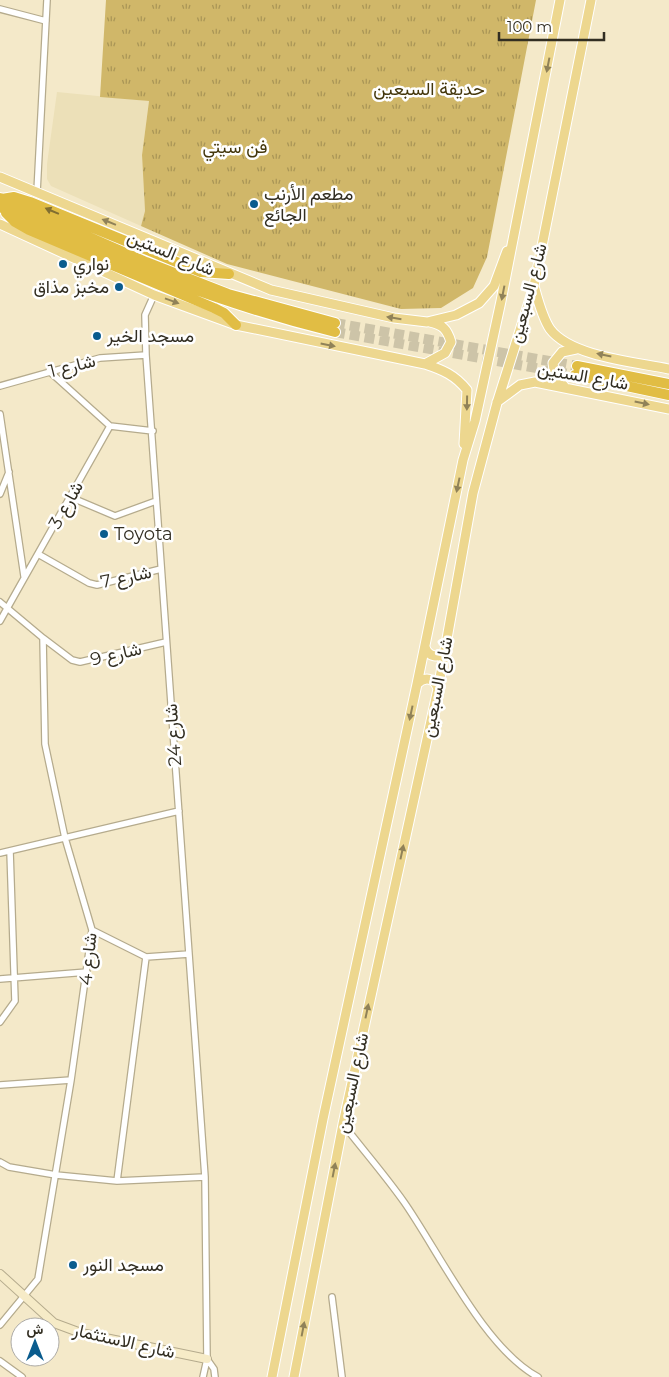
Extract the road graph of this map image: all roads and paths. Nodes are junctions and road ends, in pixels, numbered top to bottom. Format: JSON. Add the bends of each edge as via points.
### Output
{"nodes":[{"id":1,"x":47,"y":0,"type":"edge"},
{"id":2,"x":560,"y":0,"type":"edge"},
{"id":3,"x":591,"y":0,"type":"edge"},
{"id":4,"x":0,"y":9,"type":"edge"},
{"id":5,"x":46,"y":21,"type":"junction"},
{"id":6,"x":0,"y":177,"type":"edge"},
{"id":7,"x":37,"y":192,"type":"junction"},
{"id":8,"x":1,"y":203,"type":"edge"},
{"id":9,"x":0,"y":224,"type":"edge"},
{"id":10,"x":516,"y":230,"type":"junction"},
{"id":11,"x":229,"y":274,"type":"junction"},
{"id":12,"x":534,"y":286,"type":"junction"},
{"id":13,"x":154,"y":294,"type":"junction"},
{"id":14,"x":427,"y":322,"type":"junction"},
{"id":15,"x":236,"y":325,"type":"junction"},
{"id":16,"x":335,"y":327,"type":"tunnel mouth"},
{"id":17,"x":576,"y":349,"type":"junction"},
{"id":18,"x":146,"y":355,"type":"junction"},
{"id":19,"x":425,"y":364,"type":"junction"},
{"id":20,"x":669,"y":369,"type":"edge"},
{"id":21,"x":49,"y":372,"type":"junction"},
{"id":22,"x":669,"y":384,"type":"edge"},
{"id":23,"x":0,"y":386,"type":"edge"},
{"id":24,"x":565,"y":387,"type":"junction"},
{"id":25,"x":669,"y":395,"type":"edge"},
{"id":26,"x":497,"y":403,"type":"junction"},
{"id":27,"x":669,"y":409,"type":"edge"},
{"id":28,"x":0,"y":414,"type":"edge"},
{"id":29,"x":110,"y":426,"type":"junction"},
{"id":30,"x":153,"y":431,"type":"junction"},
{"id":31,"x":463,"y":460,"type":"junction"},
{"id":32,"x":10,"y":470,"type":"junction"},
{"id":33,"x":0,"y":494,"type":"edge"},
{"id":34,"x":70,"y":497,"type":"junction"},
{"id":35,"x":156,"y":501,"type":"junction"},
{"id":36,"x":38,"y":554,"type":"junction"},
{"id":37,"x":161,"y":569,"type":"junction"},
{"id":38,"x":24,"y":576,"type":"junction"},
{"id":39,"x":0,"y":602,"type":"edge"},
{"id":40,"x":8,"y":607,"type":"junction"},
{"id":41,"x":0,"y":621,"type":"edge"},
{"id":42,"x":43,"y":638,"type":"junction"},
{"id":43,"x":166,"y":642,"type":"junction"},
{"id":44,"x":425,"y":647,"type":"junction"},
{"id":45,"x":446,"y":651,"type":"junction"},
{"id":46,"x":418,"y":684,"type":"junction"},
{"id":47,"x":438,"y":688,"type":"junction"},
{"id":48,"x":179,"y":811,"type":"junction"},
{"id":49,"x":65,"y":838,"type":"junction"},
{"id":50,"x":10,"y":851,"type":"junction"},
{"id":51,"x":0,"y":853,"type":"edge"},
{"id":52,"x":92,"y":930,"type":"junction"},
{"id":53,"x":189,"y":954,"type":"junction"},
{"id":54,"x":146,"y":957,"type":"junction"},
{"id":55,"x":87,"y":972,"type":"junction"},
{"id":56,"x":15,"y":978,"type":"junction"},
{"id":57,"x":0,"y":979,"type":"edge"},
{"id":58,"x":0,"y":1022,"type":"edge"},
{"id":59,"x":71,"y":1080,"type":"junction"},
{"id":60,"x":0,"y":1085,"type":"edge"},
{"id":61,"x":343,"y":1124,"type":"junction"},
{"id":62,"x":0,"y":1162,"type":"edge"},
{"id":63,"x":56,"y":1175,"type":"junction"},
{"id":64,"x":205,"y":1177,"type":"junction"},
{"id":65,"x":117,"y":1181,"type":"junction"},
{"id":66,"x":0,"y":1274,"type":"edge"},
{"id":67,"x":332,"y":1297,"type":"dead end"},
{"id":68,"x":24,"y":1298,"type":"junction"},
{"id":69,"x":0,"y":1325,"type":"edge"},
{"id":70,"x":207,"y":1360,"type":"junction"},
{"id":71,"x":0,"y":1361,"type":"edge"},
{"id":72,"x":22,"y":1377,"type":"edge"},
{"id":73,"x":203,"y":1377,"type":"edge"},
{"id":74,"x":215,"y":1377,"type":"edge"},
{"id":75,"x":272,"y":1377,"type":"edge"},
{"id":76,"x":294,"y":1377,"type":"edge"},
{"id":77,"x":342,"y":1377,"type":"edge"},
{"id":78,"x":538,"y":1377,"type":"edge"}],
"edges":[{"from":1,"to":5,"type":"street"},
{"from":2,"to":10,"type":"main road","name":"شارع السبعين","one_way":true},
{"from":3,"to":12,"type":"main road","name":"شارع السبعين"},
{"from":4,"to":5,"type":"street"},
{"from":5,"to":7,"type":"street"},
{"from":6,"to":7,"type":"main road"},
{"from":11,"to":7,"type":"main road","one_way":true},
{"from":11,"to":8,"type":"highway","one_way":true,"via":[[201,272],[14,197]]},
{"from":8,"to":15,"type":"highway","via":[[15,222],[224,312]]},
{"from":8,"to":16,"type":"highway","name":"شارع الستين","via":[[228,294]]},
{"from":9,"to":13,"type":"main road"},
{"from":10,"to":14,"type":"main road","via":[[494,286],[479,303],[456,315]]},
{"from":10,"to":31,"type":"main road","name":"شارع السبعين","one_way":true,"via":[[477,412]]},
{"from":14,"to":11,"type":"main road","one_way":true,"via":[[293,296]]},
{"from":12,"to":17,"type":"main road","name":"شارع الستين","via":[[548,325]]},
{"from":12,"to":26,"type":"main road","name":"شارع السبعين"},
{"from":13,"to":15,"type":"main road","one_way":true},
{"from":13,"to":18,"type":"street","name":"شارع 24","via":[[145,315]]},
{"from":14,"to":19,"type":"main road","via":[[439,324],[447,330],[451,342],[445,353]]},
{"from":15,"to":19,"type":"main road","one_way":true},
{"from":20,"to":17,"type":"main road","name":"شارع الستين","one_way":true},
{"from":17,"to":24,"type":"main road","via":[[562,352],[553,363],[554,377]]},
{"from":18,"to":21,"type":"street","name":"شارع 1","via":[[100,358]]},
{"from":18,"to":30,"type":"street","name":"شارع 24"},
{"from":19,"to":31,"type":"main road","one_way":true,"via":[[447,371],[467,390]]},
{"from":21,"to":23,"type":"street","name":"شارع 1"},
{"from":21,"to":29,"type":"street"},
{"from":22,"to":25,"type":"highway","name":"شارع الستين","via":[[576,370]]},
{"from":24,"to":26,"type":"main road","name":"شارع الستين","via":[[525,383]]},
{"from":24,"to":27,"type":"main road","name":"شارع الستين","one_way":true},
{"from":26,"to":45,"type":"main road","name":"شارع السبعين","via":[[474,493]]},
{"from":28,"to":32,"type":"street"},
{"from":29,"to":30,"type":"street"},
{"from":29,"to":34,"type":"street","name":"شارع 3"},
{"from":30,"to":35,"type":"street","name":"شارع 24"},
{"from":31,"to":44,"type":"main road","name":"شارع السبعين","one_way":true},
{"from":32,"to":33,"type":"street"},
{"from":32,"to":38,"type":"street"},
{"from":34,"to":35,"type":"street","via":[[116,516]]},
{"from":34,"to":36,"type":"street","name":"شارع 3"},
{"from":35,"to":37,"type":"street","name":"شارع 24"},
{"from":36,"to":37,"type":"street","name":"شارع 7","via":[[97,585]]},
{"from":36,"to":38,"type":"street","name":"شارع 3"},
{"from":37,"to":43,"type":"street","name":"شارع 24"},
{"from":38,"to":40,"type":"street","name":"شارع 3"},
{"from":39,"to":40,"type":"street"},
{"from":40,"to":41,"type":"street","name":"شارع 3"},
{"from":40,"to":42,"type":"street"},
{"from":42,"to":43,"type":"street","name":"شارع 9","via":[[72,660],[80,662]]},
{"from":42,"to":49,"type":"street","name":"شارع 4","via":[[45,744]]},
{"from":43,"to":48,"type":"street","name":"شارع 24"},
{"from":44,"to":45,"type":"main road","via":[[434,656]]},
{"from":44,"to":46,"type":"main road","name":"شارع السبعين"},
{"from":45,"to":47,"type":"main road","name":"شارع السبعين"},
{"from":46,"to":47,"type":"main road","via":[[429,679]]},
{"from":46,"to":75,"type":"main road","name":"شارع السبعين","one_way":true,"via":[[325,1110]]},
{"from":61,"to":47,"type":"main road","name":"شارع السبعين","one_way":true},
{"from":48,"to":49,"type":"street"},
{"from":48,"to":53,"type":"street","name":"شارع 24"},
{"from":49,"to":50,"type":"street"},
{"from":49,"to":52,"type":"street","name":"شارع 4"},
{"from":50,"to":51,"type":"street"},
{"from":50,"to":56,"type":"street"},
{"from":52,"to":54,"type":"street"},
{"from":52,"to":55,"type":"street","name":"شارع 4"},
{"from":53,"to":54,"type":"street"},
{"from":53,"to":64,"type":"street","name":"شارع 24"},
{"from":54,"to":65,"type":"street"},
{"from":55,"to":56,"type":"street"},
{"from":55,"to":59,"type":"street","name":"شارع 4"},
{"from":56,"to":57,"type":"street"},
{"from":56,"to":58,"type":"street","via":[[15,1002]]},
{"from":59,"to":60,"type":"street"},
{"from":59,"to":63,"type":"street","name":"شارع 4"},
{"from":76,"to":61,"type":"main road","name":"شارع السبعين","one_way":true},
{"from":61,"to":78,"type":"street","via":[[404,1201],[500,1346],[526,1371]]},
{"from":62,"to":63,"type":"street","via":[[9,1167]]},
{"from":63,"to":65,"type":"street"},
{"from":63,"to":68,"type":"street","name":"شارع 4","via":[[38,1279]]},
{"from":64,"to":65,"type":"street"},
{"from":64,"to":70,"type":"street","name":"شارع 24"},
{"from":66,"to":68,"type":"street","name":"شارع الاستثمار"},
{"from":67,"to":77,"type":"street"},
{"from":68,"to":69,"type":"street","name":"شارع 4"},
{"from":68,"to":70,"type":"street","name":"شارع الاستثمار","via":[[54,1323]]},
{"from":70,"to":73,"type":"street"},
{"from":70,"to":74,"type":"street","via":[[214,1369]]},
{"from":71,"to":72,"type":"street"}]}
